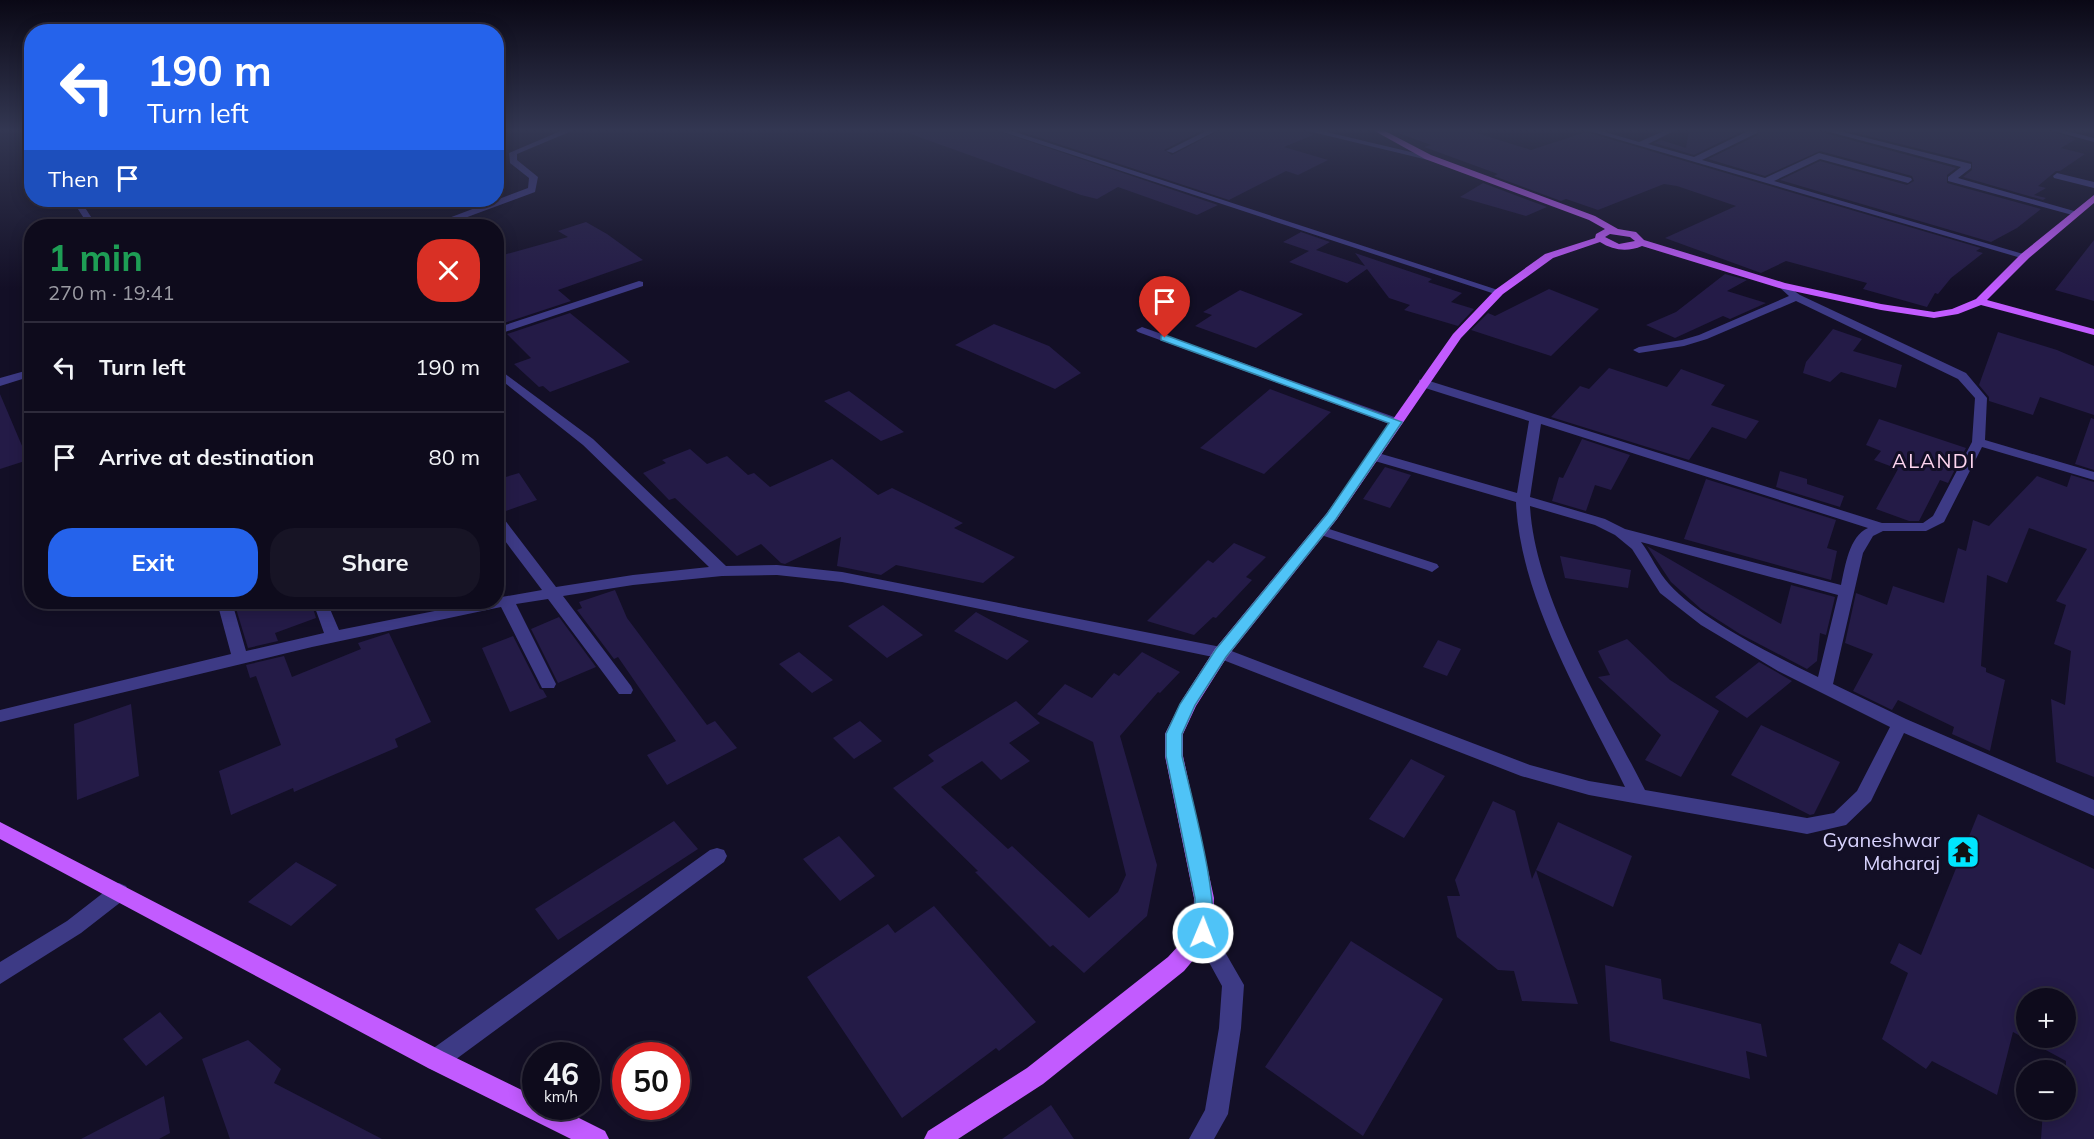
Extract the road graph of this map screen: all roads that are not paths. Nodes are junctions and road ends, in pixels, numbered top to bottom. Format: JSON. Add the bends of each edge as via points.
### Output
{"nodes":[{"id":1,"x":533,"y":183,"type":"edge"},
{"id":2,"x":1164,"y":183,"type":"edge"},
{"id":3,"x":1498,"y":183,"type":"edge"},
{"id":4,"x":1773,"y":183,"type":"edge"},
{"id":5,"x":1964,"y":183,"type":"edge"},
{"id":6,"x":2093,"y":199,"type":"edge"},
{"id":7,"x":504,"y":200,"type":"edge"},
{"id":8,"x":487,"y":207,"type":"edge"},
{"id":9,"x":2076,"y":213,"type":"junction"},
{"id":10,"x":455,"y":219,"type":"edge"},
{"id":11,"x":1607,"y":235,"type":"junction"},
{"id":12,"x":1641,"y":242,"type":"junction"},
{"id":13,"x":2025,"y":256,"type":"junction"},
{"id":14,"x":639,"y":284,"type":"dead end"},
{"id":15,"x":1783,"y":286,"type":"junction"},
{"id":16,"x":1499,"y":292,"type":"junction"},
{"id":17,"x":1796,"y":297,"type":"junction"},
{"id":18,"x":1980,"y":301,"type":"junction"},
{"id":19,"x":504,"y":329,"type":"edge"},
{"id":20,"x":1142,"y":330,"type":"dead end"},
{"id":21,"x":2094,"y":332,"type":"edge"},
{"id":22,"x":1639,"y":350,"type":"dead end"},
{"id":23,"x":24,"y":374,"type":"edge"},
{"id":24,"x":504,"y":376,"type":"edge"},
{"id":25,"x":0,"y":382,"type":"edge"},
{"id":26,"x":1423,"y":383,"type":"junction"},
{"id":27,"x":1536,"y":418,"type":"junction"},
{"id":28,"x":1396,"y":422,"type":"junction"},
{"id":29,"x":1978,"y":442,"type":"junction"},
{"id":30,"x":1373,"y":456,"type":"junction"},
{"id":31,"x":2094,"y":476,"type":"edge"},
{"id":32,"x":1523,"y":499,"type":"junction"},
{"id":33,"x":1881,"y":527,"type":"junction"},
{"id":34,"x":504,"y":529,"type":"edge"},
{"id":35,"x":1320,"y":530,"type":"junction"},
{"id":36,"x":1620,"y":531,"type":"junction"},
{"id":37,"x":1432,"y":567,"type":"dead end"},
{"id":38,"x":722,"y":571,"type":"junction"},
{"id":39,"x":1847,"y":592,"type":"junction"},
{"id":40,"x":553,"y":593,"type":"junction"},
{"id":41,"x":506,"y":601,"type":"joint"},
{"id":42,"x":226,"y":609,"type":"edge"},
{"id":43,"x":323,"y":609,"type":"edge"},
{"id":44,"x":468,"y":609,"type":"edge"},
{"id":45,"x":334,"y":637,"type":"junction"},
{"id":46,"x":1221,"y":653,"type":"junction"},
{"id":47,"x":240,"y":658,"type":"junction"},
{"id":48,"x":548,"y":684,"type":"dead end"},
{"id":49,"x":1824,"y":687,"type":"junction"},
{"id":50,"x":626,"y":690,"type":"dead end"},
{"id":51,"x":0,"y":716,"type":"edge"},
{"id":52,"x":1900,"y":724,"type":"junction"},
{"id":53,"x":1640,"y":798,"type":"junction"},
{"id":54,"x":2094,"y":808,"type":"edge"},
{"id":55,"x":0,"y":830,"type":"edge"},
{"id":56,"x":717,"y":856,"type":"dead end"},
{"id":57,"x":119,"y":892,"type":"junction"},
{"id":58,"x":1203,"y":933,"type":"junction"},
{"id":59,"x":0,"y":974,"type":"edge"},
{"id":60,"x":436,"y":1060,"type":"junction"},
{"id":61,"x":597,"y":1139,"type":"edge"},
{"id":62,"x":936,"y":1139,"type":"edge"},
{"id":63,"x":1201,"y":1139,"type":"edge"}],
"edges":[{"from":1,"to":7,"type":"street","via":[[532,190]]},
{"from":2,"to":16,"type":"street"},
{"from":3,"to":11,"type":"main road","via":[[1592,218]]},
{"from":4,"to":13,"type":"street"},
{"from":5,"to":9,"type":"street"},
{"from":6,"to":9,"type":"main road"},
{"from":8,"to":10,"type":"street"},
{"from":9,"to":13,"type":"main road"},
{"from":11,"to":12,"type":"main road","via":[[1633,234]]},
{"from":11,"to":12,"type":"main road","via":[[1623,247]]},
{"from":11,"to":16,"type":"main road","via":[[1549,256]]},
{"from":12,"to":15,"type":"main road"},
{"from":13,"to":18,"type":"main road"},
{"from":14,"to":19,"type":"street"},
{"from":15,"to":17,"type":"street"},
{"from":15,"to":18,"type":"main road","via":[[1881,308],[1934,315]]},
{"from":16,"to":26,"type":"main road","via":[[1457,336]]},
{"from":17,"to":22,"type":"street","via":[[1703,337]]},
{"from":17,"to":29,"type":"street","via":[[1962,376],[1981,398]]},
{"from":18,"to":21,"type":"main road"},
{"from":20,"to":28,"type":"street"},
{"from":23,"to":25,"type":"street"},
{"from":24,"to":38,"type":"street","via":[[588,442]]},
{"from":26,"to":27,"type":"street"},
{"from":26,"to":28,"type":"main road"},
{"from":27,"to":32,"type":"street"},
{"from":27,"to":33,"type":"street"},
{"from":28,"to":30,"type":"main road"},
{"from":29,"to":31,"type":"street"},
{"from":29,"to":33,"type":"street","via":[[1939,519],[1926,527]]},
{"from":30,"to":32,"type":"street"},
{"from":30,"to":35,"type":"main road"},
{"from":32,"to":36,"type":"street"},
{"from":32,"to":53,"type":"street","via":[[1535,570],[1562,644]]},
{"from":33,"to":39,"type":"street","via":[[1868,533],[1856,553]]},
{"from":34,"to":40,"type":"street"},
{"from":35,"to":37,"type":"street"},
{"from":35,"to":46,"type":"main road"},
{"from":36,"to":39,"type":"street"},
{"from":36,"to":49,"type":"street","via":[[1637,545],[1668,593],[1737,641]]},
{"from":38,"to":40,"type":"street"},
{"from":38,"to":46,"type":"street","via":[[777,570],[842,577]]},
{"from":39,"to":49,"type":"street"},
{"from":40,"to":41,"type":"street"},
{"from":40,"to":50,"type":"street"},
{"from":41,"to":48,"type":"street"},
{"from":42,"to":47,"type":"street"},
{"from":43,"to":45,"type":"street"},
{"from":44,"to":45,"type":"street"},
{"from":45,"to":47,"type":"street"},
{"from":46,"to":53,"type":"street","via":[[1527,771]]},
{"from":46,"to":58,"type":"main road","via":[[1174,734],[1174,756],[1204,898]]},
{"from":47,"to":51,"type":"street"},
{"from":49,"to":52,"type":"street"},
{"from":52,"to":53,"type":"street","via":[[1864,796],[1839,820],[1807,826]]},
{"from":52,"to":54,"type":"street"},
{"from":55,"to":57,"type":"main road"},
{"from":56,"to":60,"type":"street"},
{"from":57,"to":59,"type":"street","via":[[74,927]]},
{"from":57,"to":60,"type":"main road"},
{"from":58,"to":62,"type":"main road","via":[[1176,964],[1035,1076]]},
{"from":58,"to":63,"type":"street","via":[[1233,985],[1216,1114]]},
{"from":60,"to":61,"type":"main road"}]}
